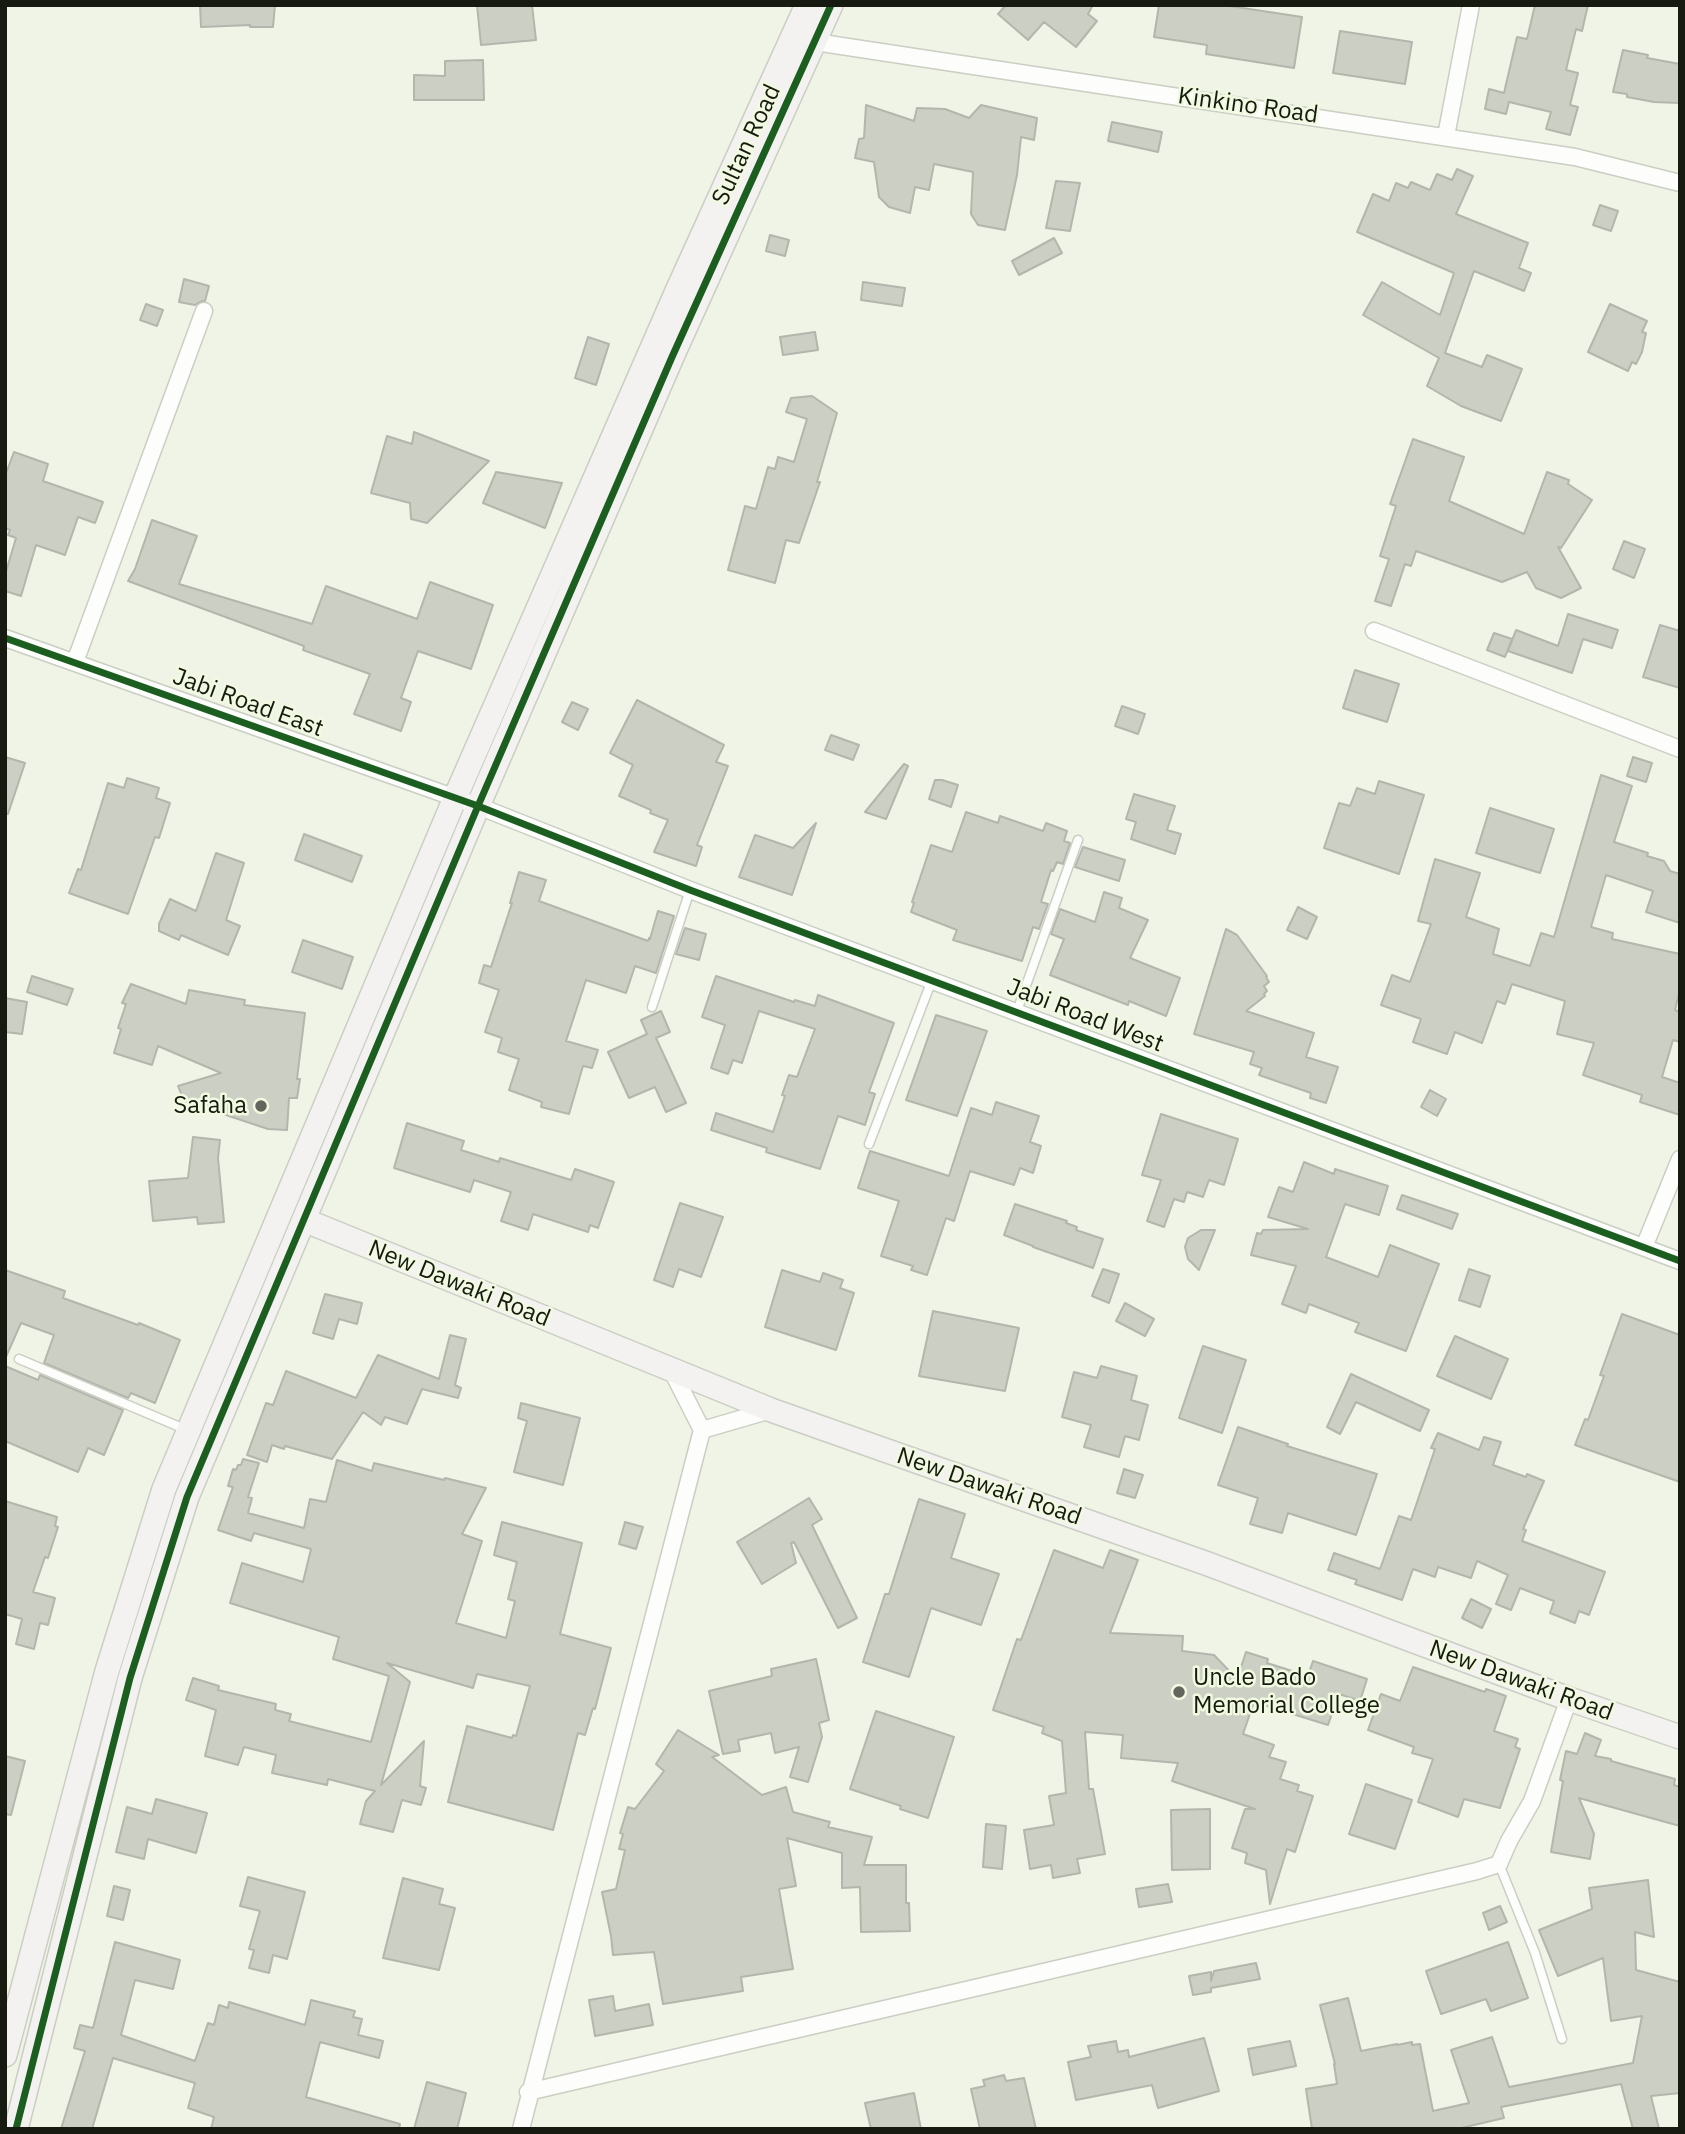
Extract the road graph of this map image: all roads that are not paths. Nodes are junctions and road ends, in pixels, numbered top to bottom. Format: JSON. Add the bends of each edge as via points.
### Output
{"nodes":[{"id":1,"x":807,"y":5,"type":"edge"},
{"id":2,"x":831,"y":5,"type":"edge"},
{"id":3,"x":1471,"y":5,"type":"edge"},
{"id":4,"x":815,"y":42,"type":"junction"},
{"id":5,"x":1446,"y":136,"type":"junction"},
{"id":6,"x":1680,"y":183,"type":"edge"},
{"id":7,"x":687,"y":296,"type":"junction"},
{"id":8,"x":204,"y":311,"type":"dead end"},
{"id":9,"x":662,"y":352,"type":"junction"},
{"id":10,"x":1374,"y":631,"type":"dead end"},
{"id":11,"x":5,"y":638,"type":"edge"},
{"id":12,"x":75,"y":662,"type":"junction"},
{"id":13,"x":1680,"y":749,"type":"edge"},
{"id":14,"x":455,"y":797,"type":"junction"},
{"id":15,"x":478,"y":806,"type":"junction"},
{"id":16,"x":1078,"y":840,"type":"dead end"},
{"id":17,"x":690,"y":890,"type":"junction"},
{"id":18,"x":932,"y":980,"type":"junction"},
{"id":19,"x":652,"y":1007,"type":"dead end"},
{"id":20,"x":1017,"y":1011,"type":"junction"},
{"id":21,"x":869,"y":1144,"type":"dead end"},
{"id":22,"x":1680,"y":1159,"type":"edge"},
{"id":23,"x":304,"y":1220,"type":"junction"},
{"id":24,"x":1644,"y":1248,"type":"junction"},
{"id":25,"x":1680,"y":1261,"type":"edge"},
{"id":26,"x":19,"y":1359,"type":"dead end"},
{"id":27,"x":672,"y":1371,"type":"junction"},
{"id":28,"x":771,"y":1410,"type":"junction"},
{"id":29,"x":702,"y":1430,"type":"junction"},
{"id":30,"x":189,"y":1431,"type":"junction"},
{"id":31,"x":1569,"y":1699,"type":"junction"},
{"id":32,"x":1680,"y":1737,"type":"edge"},
{"id":33,"x":1499,"y":1864,"type":"junction"},
{"id":34,"x":1562,"y":2039,"type":"dead end"},
{"id":35,"x":5,"y":2055,"type":"edge"},
{"id":36,"x":528,"y":2092,"type":"junction"},
{"id":37,"x":16,"y":2129,"type":"edge"},
{"id":38,"x":520,"y":2129,"type":"edge"}],
"edges":[{"from":1,"to":7,"type":"street","name":"Sultan Road"},
{"from":2,"to":4,"type":"street","name":"Sultan Road"},
{"from":3,"to":5,"type":"street"},
{"from":4,"to":5,"type":"street","name":"Kinkino Road"},
{"from":4,"to":7,"type":"street","name":"Sultan Road"},
{"from":5,"to":6,"type":"street","name":"Kinkino Road","via":[[1575,157]]},
{"from":7,"to":9,"type":"street"},
{"from":8,"to":12,"type":"street"},
{"from":9,"to":14,"type":"street"},
{"from":9,"to":15,"type":"street"},
{"from":10,"to":13,"type":"street"},
{"from":11,"to":12,"type":"street","name":"Jabi Road East"},
{"from":12,"to":14,"type":"street","name":"Jabi Road East"},
{"from":14,"to":15,"type":"street","name":"Jabi Road East"},
{"from":14,"to":30,"type":"street"},
{"from":15,"to":17,"type":"street","name":"Jabi Road West"},
{"from":15,"to":23,"type":"street"},
{"from":16,"to":20,"type":"lane"},
{"from":17,"to":18,"type":"street","name":"Jabi Road West"},
{"from":17,"to":19,"type":"lane"},
{"from":18,"to":20,"type":"street","name":"Jabi Road West"},
{"from":18,"to":21,"type":"lane"},
{"from":20,"to":24,"type":"street","name":"Jabi Road West"},
{"from":22,"to":24,"type":"street"},
{"from":23,"to":27,"type":"street","name":"New Dawaki Road"},
{"from":23,"to":37,"type":"street","via":[[187,1497],[130,1678]]},
{"from":24,"to":25,"type":"street","name":"Jabi Road West"},
{"from":26,"to":30,"type":"lane"},
{"from":27,"to":28,"type":"street","name":"New Dawaki Road"},
{"from":27,"to":29,"type":"street"},
{"from":28,"to":29,"type":"street"},
{"from":28,"to":31,"type":"street","name":"New Dawaki Road","via":[[1208,1564]]},
{"from":29,"to":36,"type":"street"},
{"from":30,"to":35,"type":"street","via":[[164,1489],[107,1671]]},
{"from":31,"to":32,"type":"street","name":"New Dawaki Road"},
{"from":31,"to":33,"type":"street","via":[[1532,1801]]},
{"from":33,"to":34,"type":"lane","via":[[1535,1953]]},
{"from":33,"to":36,"type":"street"},
{"from":36,"to":38,"type":"street"}]}
